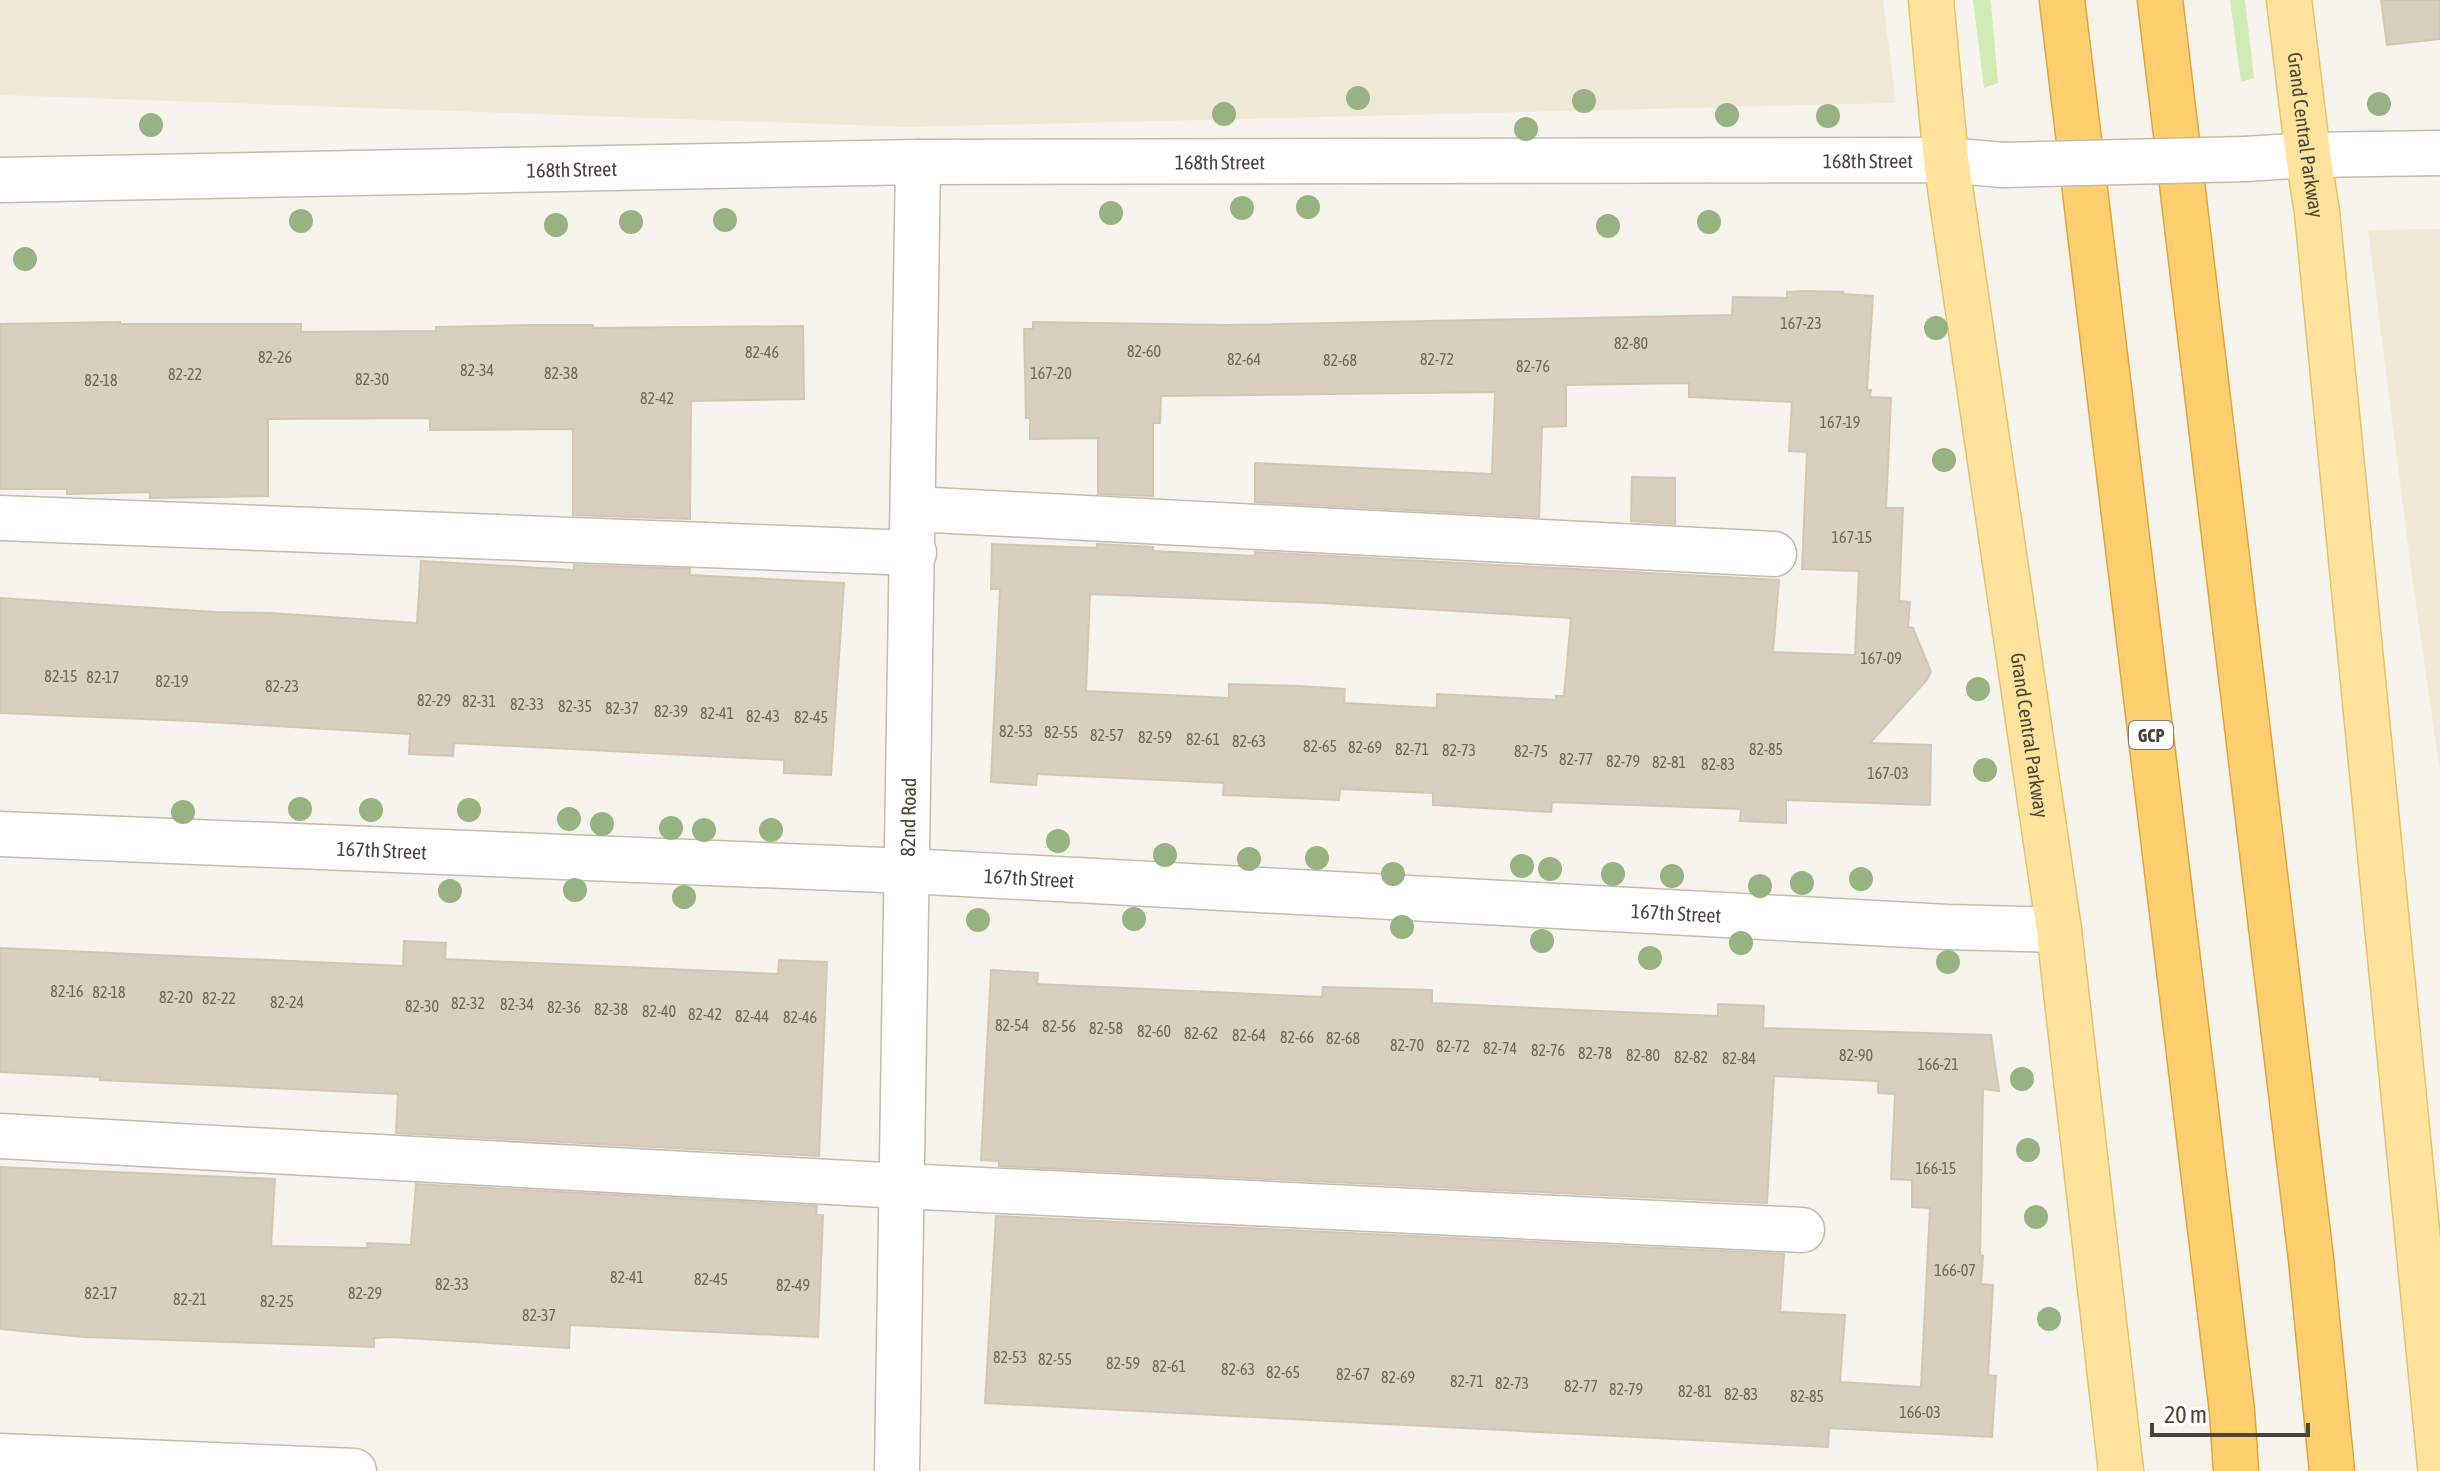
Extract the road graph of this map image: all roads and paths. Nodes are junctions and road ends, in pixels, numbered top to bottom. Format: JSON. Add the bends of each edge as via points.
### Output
{"nodes":[{"id":1,"x":1931,"y":0,"type":"edge"},
{"id":2,"x":2062,"y":0,"type":"edge"},
{"id":3,"x":2160,"y":0,"type":"edge"},
{"id":4,"x":2289,"y":0,"type":"edge"},
{"id":5,"x":2440,"y":153,"type":"edge"},
{"id":6,"x":2308,"y":155,"type":"junction"},
{"id":7,"x":1946,"y":160,"type":"junction"},
{"id":8,"x":918,"y":162,"type":"junction"},
{"id":9,"x":0,"y":180,"type":"edge"},
{"id":10,"x":914,"y":509,"type":"junction"},
{"id":11,"x":0,"y":518,"type":"edge"},
{"id":12,"x":914,"y":553,"type":"junction"},
{"id":13,"x":1774,"y":554,"type":"dead end"},
{"id":14,"x":0,"y":834,"type":"edge"},
{"id":15,"x":908,"y":871,"type":"junction"},
{"id":16,"x":2059,"y":930,"type":"junction"},
{"id":17,"x":0,"y":1136,"type":"edge"},
{"id":18,"x":902,"y":1186,"type":"junction"},
{"id":19,"x":1802,"y":1230,"type":"dead end"},
{"id":20,"x":0,"y":1456,"type":"edge"},
{"id":21,"x":2440,"y":1465,"type":"edge"},
{"id":22,"x":354,"y":1471,"type":"edge"},
{"id":23,"x":897,"y":1471,"type":"edge"},
{"id":24,"x":2121,"y":1471,"type":"edge"},
{"id":25,"x":2236,"y":1471,"type":"edge"},
{"id":26,"x":2332,"y":1471,"type":"edge"}],
"edges":[{"from":1,"to":7,"type":"main road","name":"Grand Central Parkway"},
{"from":2,"to":25,"type":"highway","number":"GCP"},
{"from":3,"to":26,"type":"highway"},
{"from":4,"to":6,"type":"main road","name":"Grand Central Parkway"},
{"from":5,"to":6,"type":"street","name":"168th Street"},
{"from":6,"to":7,"type":"street","name":"168th Street","bridge":true,"via":[[2003,165]]},
{"from":6,"to":21,"type":"main road","name":"Grand Central Parkway"},
{"from":7,"to":8,"type":"street","name":"168th Street"},
{"from":7,"to":16,"type":"main road","name":"Grand Central Parkway"},
{"from":8,"to":9,"type":"street","name":"168th Street"},
{"from":8,"to":10,"type":"street","name":"82nd Road"},
{"from":10,"to":12,"type":"street","name":"82nd Road"},
{"from":10,"to":13,"type":"street"},
{"from":11,"to":12,"type":"street"},
{"from":12,"to":15,"type":"street","name":"82nd Road"},
{"from":14,"to":15,"type":"street","name":"167th Street"},
{"from":15,"to":16,"type":"street","name":"167th Street"},
{"from":15,"to":18,"type":"street","name":"82nd Road"},
{"from":16,"to":24,"type":"main road","name":"Grand Central Parkway"},
{"from":17,"to":18,"type":"street"},
{"from":18,"to":19,"type":"street"},
{"from":18,"to":23,"type":"street","name":"82nd Road"},
{"from":20,"to":22,"type":"street"}]}
